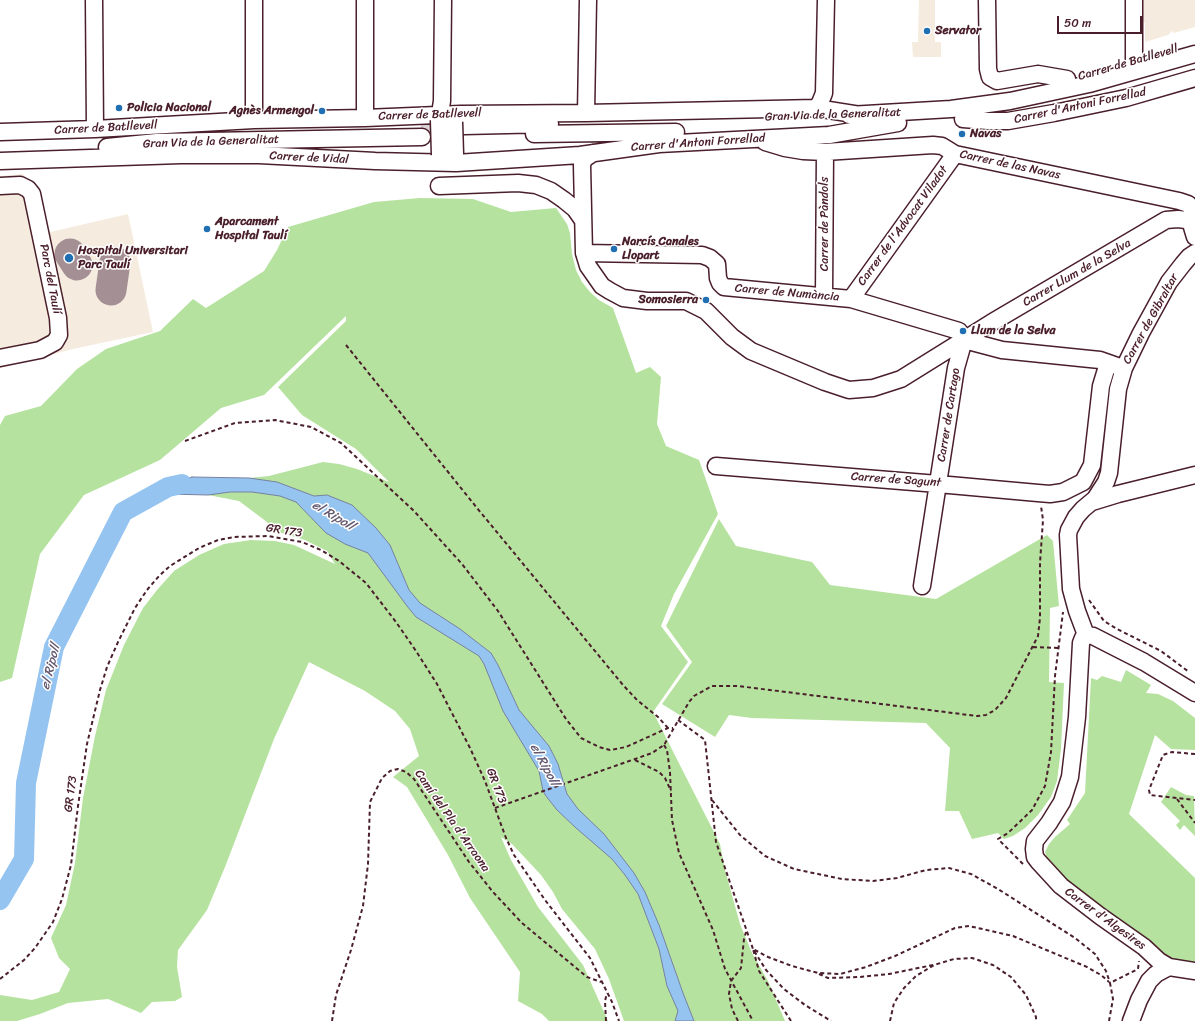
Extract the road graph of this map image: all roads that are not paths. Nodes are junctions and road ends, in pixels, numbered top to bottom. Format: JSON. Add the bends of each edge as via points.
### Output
{"nodes":[{"id":1,"x":94,"y":0,"type":"edge"},
{"id":2,"x":254,"y":0,"type":"edge"},
{"id":3,"x":365,"y":0,"type":"edge"},
{"id":4,"x":443,"y":0,"type":"edge"},
{"id":5,"x":588,"y":0,"type":"edge"},
{"id":6,"x":826,"y":0,"type":"edge"},
{"id":7,"x":987,"y":0,"type":"edge"},
{"id":8,"x":1134,"y":0,"type":"edge"},
{"id":9,"x":1195,"y":43,"type":"edge"},
{"id":10,"x":1195,"y":54,"type":"edge"},
{"id":11,"x":1134,"y":62,"type":"junction"},
{"id":12,"x":1195,"y":63,"type":"edge"},
{"id":13,"x":1195,"y":78,"type":"edge"},
{"id":14,"x":1067,"y":79,"type":"junction"},
{"id":15,"x":816,"y":108,"type":"junction"},
{"id":16,"x":586,"y":113,"type":"junction"},
{"id":17,"x":966,"y":113,"type":"junction"},
{"id":18,"x":860,"y":115,"type":"junction"},
{"id":19,"x":366,"y":118,"type":"junction"},
{"id":20,"x":254,"y":120,"type":"junction"},
{"id":21,"x":454,"y":122,"type":"junction"},
{"id":22,"x":898,"y":123,"type":"junction"},
{"id":23,"x":95,"y":129,"type":"junction"},
{"id":24,"x":0,"y":132,"type":"edge"},
{"id":25,"x":752,"y":138,"type":"junction"},
{"id":26,"x":0,"y":139,"type":"edge"},
{"id":27,"x":0,"y":152,"type":"edge"},
{"id":28,"x":825,"y":152,"type":"junction"},
{"id":29,"x":593,"y":153,"type":"junction"},
{"id":30,"x":955,"y":154,"type":"junction"},
{"id":31,"x":448,"y":159,"type":"junction"},
{"id":32,"x":0,"y":161,"type":"edge"},
{"id":33,"x":473,"y":162,"type":"joint"},
{"id":34,"x":0,"y":186,"type":"edge"},
{"id":35,"x":1195,"y":217,"type":"edge"},
{"id":36,"x":582,"y":219,"type":"junction"},
{"id":37,"x":1195,"y":237,"type":"edge"},
{"id":38,"x":584,"y":253,"type":"junction"},
{"id":39,"x":1195,"y":253,"type":"edge"},
{"id":40,"x":824,"y":296,"type":"junction"},
{"id":41,"x":851,"y":299,"type":"junction"},
{"id":42,"x":964,"y":340,"type":"junction"},
{"id":43,"x":0,"y":358,"type":"edge"},
{"id":44,"x":1108,"y":363,"type":"junction"},
{"id":45,"x":1124,"y":368,"type":"junction"},
{"id":46,"x":716,"y":466,"type":"dead end"},
{"id":47,"x":1195,"y":475,"type":"edge"},
{"id":48,"x":938,"y":484,"type":"junction"},
{"id":49,"x":1092,"y":502,"type":"junction"},
{"id":50,"x":922,"y":586,"type":"dead end"},
{"id":51,"x":1090,"y":644,"type":"junction"},
{"id":52,"x":1195,"y":693,"type":"edge"},
{"id":53,"x":1169,"y":968,"type":"junction"},
{"id":54,"x":1195,"y":971,"type":"edge"},
{"id":55,"x":1131,"y":1021,"type":"edge"}],
"edges":[{"from":1,"to":23,"type":"street"},
{"from":2,"to":20,"type":"street"},
{"from":3,"to":19,"type":"street"},
{"from":4,"to":21,"type":"street","via":[[442,101]]},
{"from":5,"to":16,"type":"street"},
{"from":6,"to":15,"type":"street","via":[[824,93]]},
{"from":7,"to":14,"type":"street","name":"Carrer de Batllevell","via":[[990,77],[997,81],[1038,74]]},
{"from":8,"to":11,"type":"street"},
{"from":9,"to":11,"type":"street","name":"Carrer de Batllevell"},
{"from":10,"to":17,"type":"street","name":"Gran Via de la Generalitat","via":[[1089,84]]},
{"from":11,"to":14,"type":"street","name":"Carrer de Batllevell"},
{"from":12,"to":17,"type":"street","name":"Gran Via de la Generalitat","via":[[1072,98]]},
{"from":13,"to":17,"type":"street","name":"Carrer d'Antoni Forrellad","via":[[1126,98],[1008,121],[988,121]]},
{"from":14,"to":17,"type":"street","via":[[982,100]]},
{"from":15,"to":16,"type":"street","name":"Carrer de Batllevell"},
{"from":15,"to":18,"type":"street","name":"Carrer de Batllevell"},
{"from":16,"to":21,"type":"street","name":"Carrer de Batllevell"},
{"from":17,"to":18,"type":"street","name":"Gran Via de la Generalitat"},
{"from":17,"to":22,"type":"street","name":"Gran Via de la Generalitat"},
{"from":18,"to":21,"type":"street","name":"Gran Via de la Generalitat"},
{"from":19,"to":20,"type":"street","name":"Carrer de Batllevell"},
{"from":19,"to":21,"type":"street","name":"Carrer de Batllevell"},
{"from":20,"to":23,"type":"street","name":"Carrer de Batllevell"},
{"from":21,"to":22,"type":"street","name":"Gran Via de la Generalitat","via":[[797,130]]},
{"from":21,"to":31,"type":"street","bridge":true},
{"from":22,"to":25,"type":"street","name":"Carrer d'Antoni Forrellad","via":[[829,135]]},
{"from":23,"to":24,"type":"street","name":"Carrer de Batllevell"},
{"from":25,"to":28,"type":"street","name":"Carrer de las Navas","via":[[785,148]]},
{"from":25,"to":29,"type":"street","name":"Carrer d'Antoni Forrellad","via":[[659,144]]},
{"from":26,"to":27,"type":"street","name":"Gran Via de la Generalitat","via":[[422,132],[157,142]]},
{"from":28,"to":30,"type":"street","name":"Carrer de las Navas","via":[[933,145],[942,146]]},
{"from":28,"to":40,"type":"street","name":"Carrer de Pàndols"},
{"from":29,"to":33,"type":"street","name":"Carrer d'Antoni Forrellad"},
{"from":29,"to":36,"type":"street","name":"Carrer Llum de la Selva","via":[[583,162]]},
{"from":30,"to":35,"type":"street","name":"Carrer de las Navas","via":[[1179,201],[1188,204]]},
{"from":30,"to":41,"type":"street","name":"Carrer de l'Advocat Viladot"},
{"from":31,"to":32,"type":"street","name":"Carrer de Vidal","via":[[375,161],[181,154]]},
{"from":31,"to":33,"type":"street","name":"Carrer de Vidal"},
{"from":31,"to":36,"type":"street","via":[[440,170],[445,186],[536,186],[564,200]]},
{"from":34,"to":43,"type":"street","name":"Parc del Taulí","via":[[20,185],[32,194],[58,318],[59,335],[55,342],[40,350]]},
{"from":35,"to":37,"type":"street","via":[[1192,227]]},
{"from":35,"to":42,"type":"street","name":"Carrer Llum de la Selva","via":[[1166,220]]},
{"from":36,"to":38,"type":"street","name":"Carrer Llum de la Selva"},
{"from":38,"to":40,"type":"street","name":"Carrer de Numància","via":[[702,255],[717,264],[718,278],[724,287]]},
{"from":38,"to":42,"type":"street","name":"Carrer Llum de la Selva","via":[[588,266],[598,282],[623,298],[686,301],[706,311],[751,352],[850,390],[873,388],[901,379]]},
{"from":39,"to":45,"type":"street","name":"Carrer de Gibraltar","via":[[1186,260],[1169,282]]},
{"from":40,"to":41,"type":"street","name":"Carrer de Numància"},
{"from":41,"to":42,"type":"street","name":"Carrer de Numància","via":[[959,331]]},
{"from":42,"to":44,"type":"street","via":[[1002,350]]},
{"from":42,"to":48,"type":"street","name":"Carrer de Cartago","via":[[956,368]]},
{"from":44,"to":45,"type":"street"},
{"from":44,"to":48,"type":"street","name":"Carrer de Sagunt","via":[[1101,386],[1092,465],[1083,482],[1063,492],[1050,494]]},
{"from":45,"to":49,"type":"street","name":"Carrer de Gibraltar","via":[[1118,389],[1109,473],[1102,491]]},
{"from":46,"to":48,"type":"street","name":"Carrer de Sagunt"},
{"from":47,"to":49,"type":"street"},
{"from":48,"to":50,"type":"street","name":"Carrer de Cartago"},
{"from":49,"to":51,"type":"street","name":"Carrer de Gibraltar","via":[[1076,517],[1068,535],[1071,589]]},
{"from":51,"to":52,"type":"street","via":[[1118,649]]},
{"from":51,"to":53,"type":"street","name":"Carrer d'Algesires","via":[[1078,678],[1077,717],[1070,777],[1062,802],[1038,837],[1034,853],[1061,886]]},
{"from":53,"to":54,"type":"street"},
{"from":53,"to":55,"type":"street","via":[[1156,974],[1149,981]]}]}
